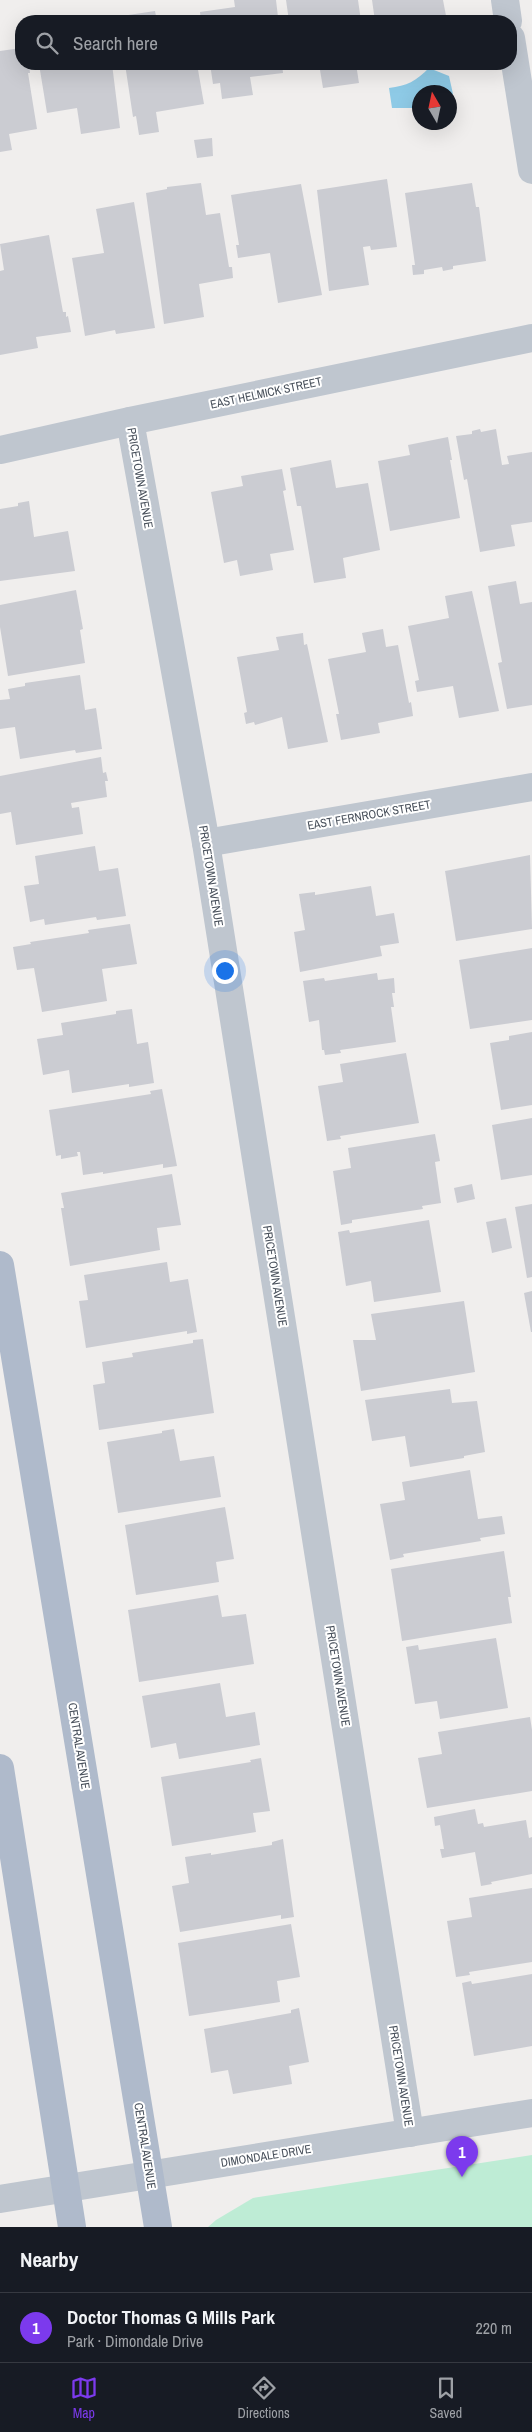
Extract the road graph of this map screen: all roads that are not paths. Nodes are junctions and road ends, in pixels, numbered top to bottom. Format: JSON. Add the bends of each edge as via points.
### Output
{"nodes":[{"id":1,"x":504,"y":0,"type":"edge"},
{"id":2,"x":507,"y":15,"type":"edge"},
{"id":3,"x":516,"y":70,"type":"edge"},
{"id":4,"x":532,"y":170,"type":"edge"},
{"id":5,"x":532,"y":338,"type":"edge"},
{"id":6,"x":130,"y":421,"type":"junction"},
{"id":7,"x":0,"y":450,"type":"edge"},
{"id":8,"x":532,"y":787,"type":"edge"},
{"id":9,"x":206,"y":843,"type":"junction"},
{"id":10,"x":0,"y":1265,"type":"edge"},
{"id":11,"x":0,"y":1768,"type":"edge"},
{"id":12,"x":532,"y":2113,"type":"edge"},
{"id":13,"x":410,"y":2134,"type":"junction"},
{"id":14,"x":149,"y":2175,"type":"junction"},
{"id":15,"x":66,"y":2189,"type":"junction"},
{"id":16,"x":0,"y":2199,"type":"edge"},
{"id":17,"x":72,"y":2227,"type":"edge"},
{"id":18,"x":158,"y":2227,"type":"edge"}],
"edges":[{"from":1,"to":2,"type":"street"},
{"from":3,"to":4,"type":"street"},
{"from":5,"to":6,"type":"street","name":"EAST HELMICK STREET"},
{"from":6,"to":7,"type":"street","name":"EAST HELMICK STREET"},
{"from":6,"to":9,"type":"street","name":"PRICETOWN AVENUE"},
{"from":8,"to":9,"type":"street","name":"EAST FERNROCK STREET"},
{"from":9,"to":13,"type":"street","name":"PRICETOWN AVENUE"},
{"from":10,"to":14,"type":"main road","name":"CENTRAL AVENUE"},
{"from":11,"to":15,"type":"main road"},
{"from":12,"to":13,"type":"street","name":"DIMONDALE DRIVE"},
{"from":13,"to":14,"type":"street","name":"DIMONDALE DRIVE"},
{"from":14,"to":15,"type":"street","name":"DIMONDALE DRIVE"},
{"from":14,"to":18,"type":"main road","name":"CENTRAL AVENUE"},
{"from":15,"to":16,"type":"street","name":"DIMONDALE DRIVE"},
{"from":15,"to":17,"type":"main road"}]}
